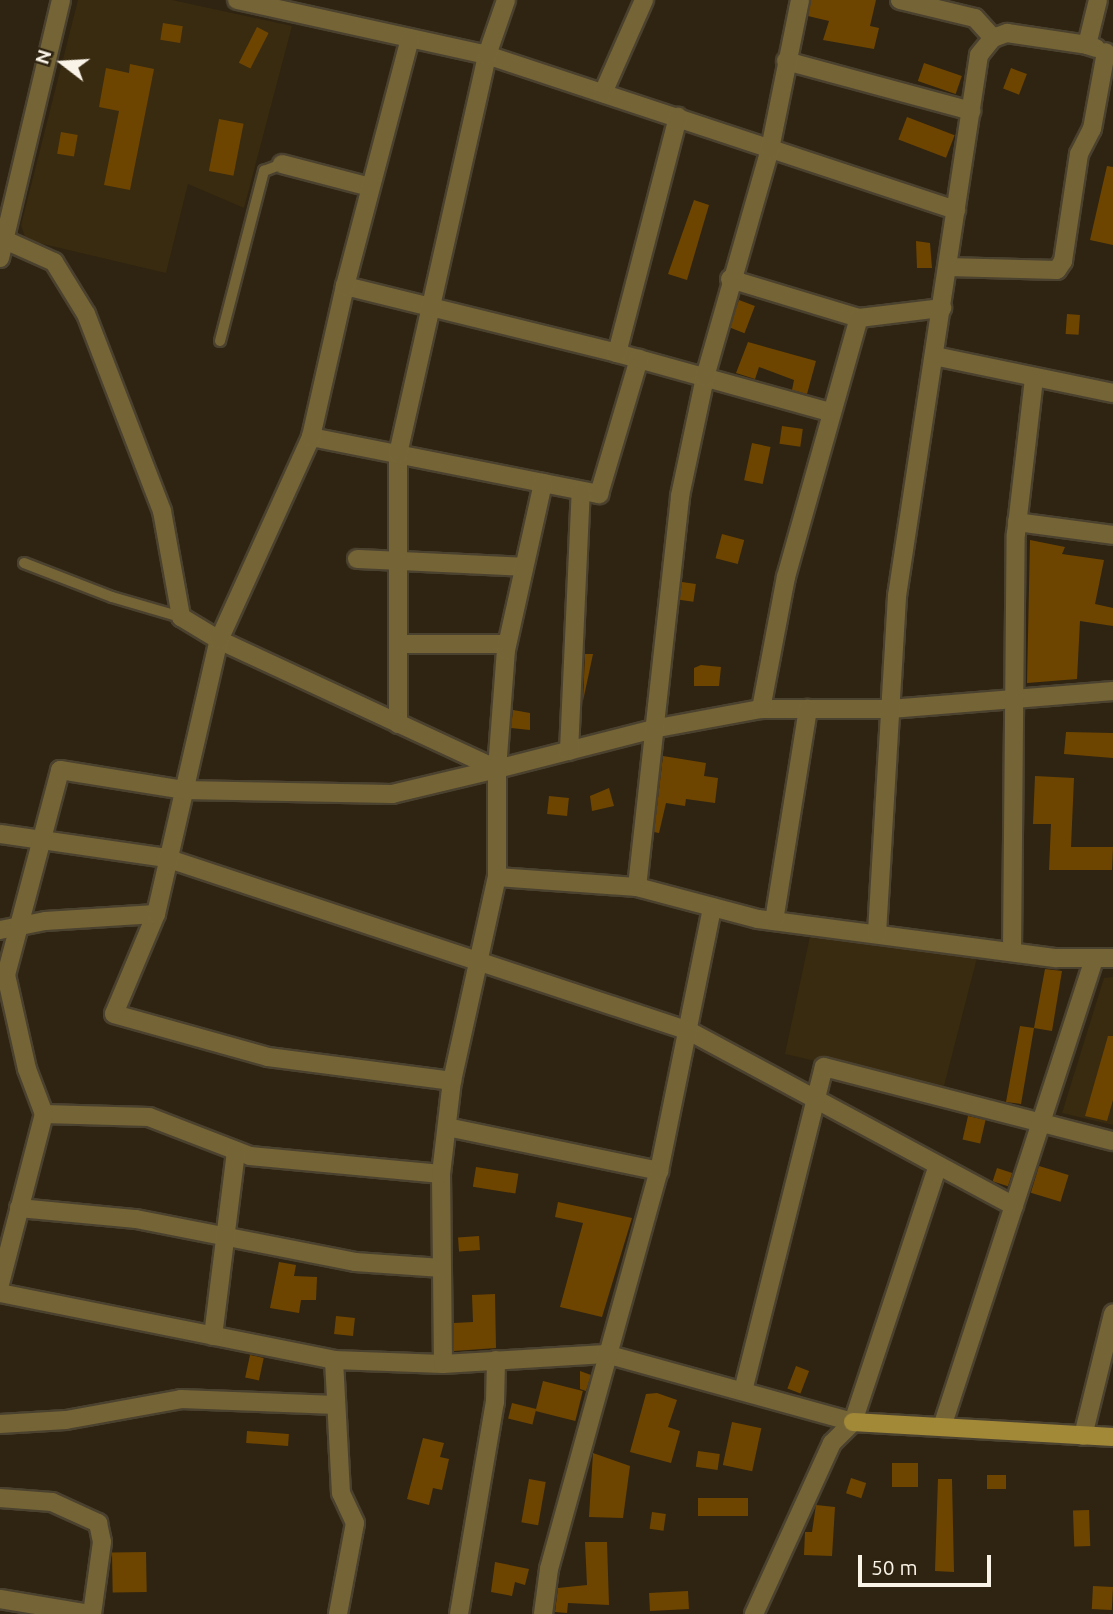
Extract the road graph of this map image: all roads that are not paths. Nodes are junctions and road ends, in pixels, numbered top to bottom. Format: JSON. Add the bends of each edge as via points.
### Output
{"nodes":[{"id":1,"x":61,"y":0,"type":"edge"},
{"id":2,"x":506,"y":0,"type":"edge"},
{"id":3,"x":644,"y":0,"type":"edge"},
{"id":4,"x":800,"y":0,"type":"edge"},
{"id":5,"x":900,"y":0,"type":"edge"},
{"id":6,"x":1098,"y":0,"type":"edge"},
{"id":7,"x":242,"y":1,"type":"edge"},
{"id":8,"x":410,"y":38,"type":"junction"},
{"id":9,"x":993,"y":38,"type":"junction"},
{"id":10,"x":1087,"y":46,"type":"junction"},
{"id":11,"x":1110,"y":53,"type":"edge"},
{"id":12,"x":487,"y":55,"type":"junction"},
{"id":13,"x":786,"y":61,"type":"junction"},
{"id":14,"x":603,"y":93,"type":"junction"},
{"id":15,"x":971,"y":111,"type":"junction"},
{"id":16,"x":678,"y":117,"type":"junction"},
{"id":17,"x":770,"y":149,"type":"junction"},
{"id":18,"x":282,"y":164,"type":"joint"},
{"id":19,"x":370,"y":187,"type":"junction"},
{"id":20,"x":956,"y":210,"type":"junction"},
{"id":21,"x":5,"y":240,"type":"junction"},
{"id":22,"x":0,"y":258,"type":"edge"},
{"id":23,"x":948,"y":267,"type":"junction"},
{"id":24,"x":730,"y":279,"type":"junction"},
{"id":25,"x":345,"y":286,"type":"junction"},
{"id":26,"x":431,"y":308,"type":"junction"},
{"id":27,"x":942,"y":308,"type":"junction"},
{"id":28,"x":859,"y":318,"type":"junction"},
{"id":29,"x":220,"y":341,"type":"dead end"},
{"id":30,"x":617,"y":353,"type":"junction"},
{"id":31,"x":934,"y":356,"type":"junction"},
{"id":32,"x":639,"y":359,"type":"junction"},
{"id":33,"x":705,"y":377,"type":"junction"},
{"id":34,"x":1034,"y":379,"type":"junction"},
{"id":35,"x":1113,"y":393,"type":"edge"},
{"id":36,"x":830,"y":412,"type":"junction"},
{"id":37,"x":311,"y":437,"type":"junction"},
{"id":38,"x":398,"y":454,"type":"junction"},
{"id":39,"x":543,"y":483,"type":"junction"},
{"id":40,"x":581,"y":491,"type":"junction"},
{"id":41,"x":1017,"y":523,"type":"junction"},
{"id":42,"x":1113,"y":534,"type":"edge"},
{"id":43,"x":357,"y":559,"type":"dead end"},
{"id":44,"x":398,"y":561,"type":"junction"},
{"id":45,"x":24,"y":563,"type":"dead end"},
{"id":46,"x":524,"y":567,"type":"junction"},
{"id":47,"x":181,"y":617,"type":"junction"},
{"id":48,"x":219,"y":640,"type":"junction"},
{"id":49,"x":398,"y":644,"type":"junction"},
{"id":50,"x":507,"y":644,"type":"junction"},
{"id":51,"x":1113,"y":691,"type":"edge"},
{"id":52,"x":1018,"y":699,"type":"junction"},
{"id":53,"x":761,"y":709,"type":"junction"},
{"id":54,"x":808,"y":709,"type":"junction"},
{"id":55,"x":890,"y":709,"type":"junction"},
{"id":56,"x":398,"y":724,"type":"junction"},
{"id":57,"x":658,"y":728,"type":"junction"},
{"id":58,"x":569,"y":751,"type":"junction"},
{"id":59,"x":497,"y":769,"type":"junction"},
{"id":60,"x":183,"y":790,"type":"junction"},
{"id":61,"x":0,"y":834,"type":"edge"},
{"id":62,"x":42,"y":840,"type":"junction"},
{"id":63,"x":166,"y":858,"type":"junction"},
{"id":64,"x":497,"y":877,"type":"junction"},
{"id":65,"x":637,"y":887,"type":"junction"},
{"id":66,"x":712,"y":907,"type":"junction"},
{"id":67,"x":156,"y":914,"type":"junction"},
{"id":68,"x":774,"y":921,"type":"junction"},
{"id":69,"x":19,"y":926,"type":"junction"},
{"id":70,"x":0,"y":930,"type":"edge"},
{"id":71,"x":877,"y":933,"type":"junction"},
{"id":72,"x":1012,"y":951,"type":"junction"},
{"id":73,"x":1094,"y":958,"type":"junction"},
{"id":74,"x":1113,"y":958,"type":"edge"},
{"id":75,"x":480,"y":959,"type":"junction"},
{"id":76,"x":689,"y":1031,"type":"junction"},
{"id":77,"x":452,"y":1081,"type":"junction"},
{"id":78,"x":816,"y":1103,"type":"junction"},
{"id":79,"x":44,"y":1114,"type":"junction"},
{"id":80,"x":1041,"y":1122,"type":"junction"},
{"id":81,"x":447,"y":1127,"type":"junction"},
{"id":82,"x":1113,"y":1141,"type":"edge"},
{"id":83,"x":236,"y":1151,"type":"junction"},
{"id":84,"x":937,"y":1168,"type":"junction"},
{"id":85,"x":659,"y":1171,"type":"junction"},
{"id":86,"x":441,"y":1174,"type":"junction"},
{"id":87,"x":1014,"y":1206,"type":"junction"},
{"id":88,"x":19,"y":1208,"type":"junction"},
{"id":89,"x":225,"y":1237,"type":"junction"},
{"id":90,"x":442,"y":1268,"type":"junction"},
{"id":91,"x":0,"y":1284,"type":"edge"},
{"id":92,"x":0,"y":1293,"type":"edge"},
{"id":93,"x":1113,"y":1314,"type":"edge"},
{"id":94,"x":213,"y":1336,"type":"junction"},
{"id":95,"x":606,"y":1353,"type":"junction"},
{"id":96,"x":334,"y":1360,"type":"junction"},
{"id":97,"x":496,"y":1360,"type":"junction"},
{"id":98,"x":443,"y":1364,"type":"junction"},
{"id":99,"x":743,"y":1391,"type":"junction"},
{"id":100,"x":336,"y":1405,"type":"junction"},
{"id":101,"x":853,"y":1422,"type":"junction"},
{"id":102,"x":0,"y":1424,"type":"edge"},
{"id":103,"x":942,"y":1427,"type":"junction"},
{"id":104,"x":1083,"y":1436,"type":"junction"},
{"id":105,"x":1113,"y":1437,"type":"edge"},
{"id":106,"x":0,"y":1498,"type":"edge"},
{"id":107,"x":0,"y":1599,"type":"edge"},
{"id":108,"x":91,"y":1614,"type":"edge"},
{"id":109,"x":338,"y":1614,"type":"edge"},
{"id":110,"x":459,"y":1614,"type":"edge"},
{"id":111,"x":543,"y":1614,"type":"edge"},
{"id":112,"x":754,"y":1614,"type":"edge"}],
"edges":[{"from":1,"to":21,"type":"street"},
{"from":2,"to":12,"type":"street"},
{"from":3,"to":14,"type":"street"},
{"from":4,"to":13,"type":"street"},
{"from":5,"to":9,"type":"street","via":[[975,18]]},
{"from":6,"to":10,"type":"street"},
{"from":7,"to":8,"type":"street"},
{"from":8,"to":12,"type":"street"},
{"from":8,"to":19,"type":"street"},
{"from":9,"to":10,"type":"street","via":[[1007,33]]},
{"from":9,"to":15,"type":"street","via":[[979,55]]},
{"from":10,"to":11,"type":"street"},
{"from":11,"to":23,"type":"street","via":[[1092,130],[1079,154],[1063,261],[1057,270]]},
{"from":12,"to":14,"type":"street"},
{"from":12,"to":26,"type":"street"},
{"from":13,"to":15,"type":"street"},
{"from":13,"to":17,"type":"street"},
{"from":14,"to":16,"type":"street"},
{"from":15,"to":20,"type":"street"},
{"from":16,"to":17,"type":"street"},
{"from":16,"to":30,"type":"street"},
{"from":17,"to":20,"type":"street"},
{"from":17,"to":24,"type":"street"},
{"from":18,"to":19,"type":"street"},
{"from":18,"to":29,"type":"lane","via":[[264,171]]},
{"from":19,"to":25,"type":"street"},
{"from":20,"to":23,"type":"street"},
{"from":21,"to":22,"type":"street"},
{"from":21,"to":47,"type":"street","via":[[54,262],[86,314],[162,511]]},
{"from":23,"to":27,"type":"street"},
{"from":24,"to":28,"type":"street"},
{"from":24,"to":33,"type":"street"},
{"from":25,"to":26,"type":"street"},
{"from":25,"to":37,"type":"street"},
{"from":26,"to":30,"type":"street"},
{"from":26,"to":38,"type":"street"},
{"from":27,"to":28,"type":"street"},
{"from":27,"to":31,"type":"street"},
{"from":28,"to":36,"type":"street"},
{"from":30,"to":32,"type":"street"},
{"from":31,"to":34,"type":"street"},
{"from":31,"to":55,"type":"street","via":[[897,596]]},
{"from":32,"to":33,"type":"street"},
{"from":32,"to":40,"type":"street","via":[[599,494]]},
{"from":33,"to":36,"type":"street"},
{"from":33,"to":57,"type":"street","via":[[680,495]]},
{"from":34,"to":35,"type":"street"},
{"from":34,"to":41,"type":"street"},
{"from":36,"to":53,"type":"street","via":[[786,577]]},
{"from":37,"to":38,"type":"street"},
{"from":37,"to":48,"type":"street"},
{"from":38,"to":39,"type":"street"},
{"from":38,"to":44,"type":"street"},
{"from":39,"to":40,"type":"street"},
{"from":39,"to":46,"type":"street"},
{"from":40,"to":58,"type":"street"},
{"from":41,"to":42,"type":"street"},
{"from":41,"to":52,"type":"street"},
{"from":43,"to":44,"type":"street"},
{"from":44,"to":46,"type":"street"},
{"from":44,"to":49,"type":"street"},
{"from":45,"to":47,"type":"lane","via":[[112,597]]},
{"from":46,"to":50,"type":"street"},
{"from":47,"to":48,"type":"street"},
{"from":48,"to":56,"type":"street"},
{"from":48,"to":60,"type":"street"},
{"from":49,"to":50,"type":"street"},
{"from":49,"to":56,"type":"street"},
{"from":50,"to":59,"type":"street"},
{"from":51,"to":52,"type":"street"},
{"from":52,"to":55,"type":"street"},
{"from":52,"to":72,"type":"street"},
{"from":53,"to":54,"type":"street"},
{"from":53,"to":57,"type":"street"},
{"from":54,"to":55,"type":"street"},
{"from":54,"to":68,"type":"street"},
{"from":55,"to":71,"type":"street"},
{"from":56,"to":59,"type":"street"},
{"from":57,"to":58,"type":"street"},
{"from":57,"to":65,"type":"street"},
{"from":58,"to":59,"type":"street"},
{"from":59,"to":60,"type":"street","via":[[393,794]]},
{"from":59,"to":64,"type":"street"},
{"from":60,"to":62,"type":"street","via":[[61,770]]},
{"from":60,"to":63,"type":"street"},
{"from":61,"to":62,"type":"street"},
{"from":62,"to":63,"type":"street"},
{"from":62,"to":69,"type":"street"},
{"from":63,"to":67,"type":"street"},
{"from":63,"to":75,"type":"street"},
{"from":64,"to":65,"type":"street"},
{"from":64,"to":75,"type":"street"},
{"from":65,"to":66,"type":"street"},
{"from":66,"to":68,"type":"street"},
{"from":66,"to":76,"type":"street"},
{"from":67,"to":69,"type":"street"},
{"from":67,"to":77,"type":"street","via":[[114,1014],[268,1057]]},
{"from":68,"to":71,"type":"street"},
{"from":69,"to":70,"type":"street"},
{"from":69,"to":79,"type":"street","via":[[6,975],[27,1069]]},
{"from":71,"to":72,"type":"street"},
{"from":72,"to":73,"type":"street"},
{"from":73,"to":74,"type":"street"},
{"from":73,"to":80,"type":"street"},
{"from":75,"to":76,"type":"street"},
{"from":75,"to":77,"type":"street"},
{"from":76,"to":78,"type":"street"},
{"from":76,"to":85,"type":"street"},
{"from":77,"to":81,"type":"street"},
{"from":78,"to":80,"type":"street","via":[[824,1068]]},
{"from":78,"to":84,"type":"street"},
{"from":78,"to":99,"type":"street"},
{"from":79,"to":83,"type":"street","via":[[149,1117]]},
{"from":79,"to":88,"type":"street"},
{"from":80,"to":82,"type":"street"},
{"from":80,"to":87,"type":"street"},
{"from":81,"to":85,"type":"street"},
{"from":81,"to":86,"type":"street"},
{"from":83,"to":86,"type":"street"},
{"from":83,"to":89,"type":"street"},
{"from":84,"to":87,"type":"street"},
{"from":84,"to":101,"type":"street"},
{"from":85,"to":95,"type":"street"},
{"from":86,"to":90,"type":"street"},
{"from":87,"to":103,"type":"street"},
{"from":88,"to":89,"type":"street","via":[[136,1219]]},
{"from":88,"to":91,"type":"street"},
{"from":89,"to":90,"type":"street","via":[[355,1262]]},
{"from":89,"to":94,"type":"street"},
{"from":90,"to":98,"type":"street"},
{"from":92,"to":94,"type":"street"},
{"from":93,"to":104,"type":"street"},
{"from":94,"to":96,"type":"street"},
{"from":95,"to":97,"type":"street"},
{"from":95,"to":99,"type":"street"},
{"from":95,"to":111,"type":"street","via":[[550,1569]]},
{"from":96,"to":98,"type":"street"},
{"from":96,"to":100,"type":"street"},
{"from":97,"to":98,"type":"street"},
{"from":97,"to":110,"type":"street","via":[[495,1402]]},
{"from":99,"to":101,"type":"street"},
{"from":100,"to":102,"type":"street","via":[[181,1399],[66,1420]]},
{"from":100,"to":109,"type":"street","via":[[341,1493],[355,1523]]},
{"from":101,"to":103,"type":"street"},
{"from":101,"to":112,"type":"street","via":[[832,1444]]},
{"from":103,"to":104,"type":"street"},
{"from":104,"to":105,"type":"street"},
{"from":106,"to":108,"type":"street","via":[[52,1502],[98,1523],[102,1542]]},
{"from":107,"to":108,"type":"street"}]}
